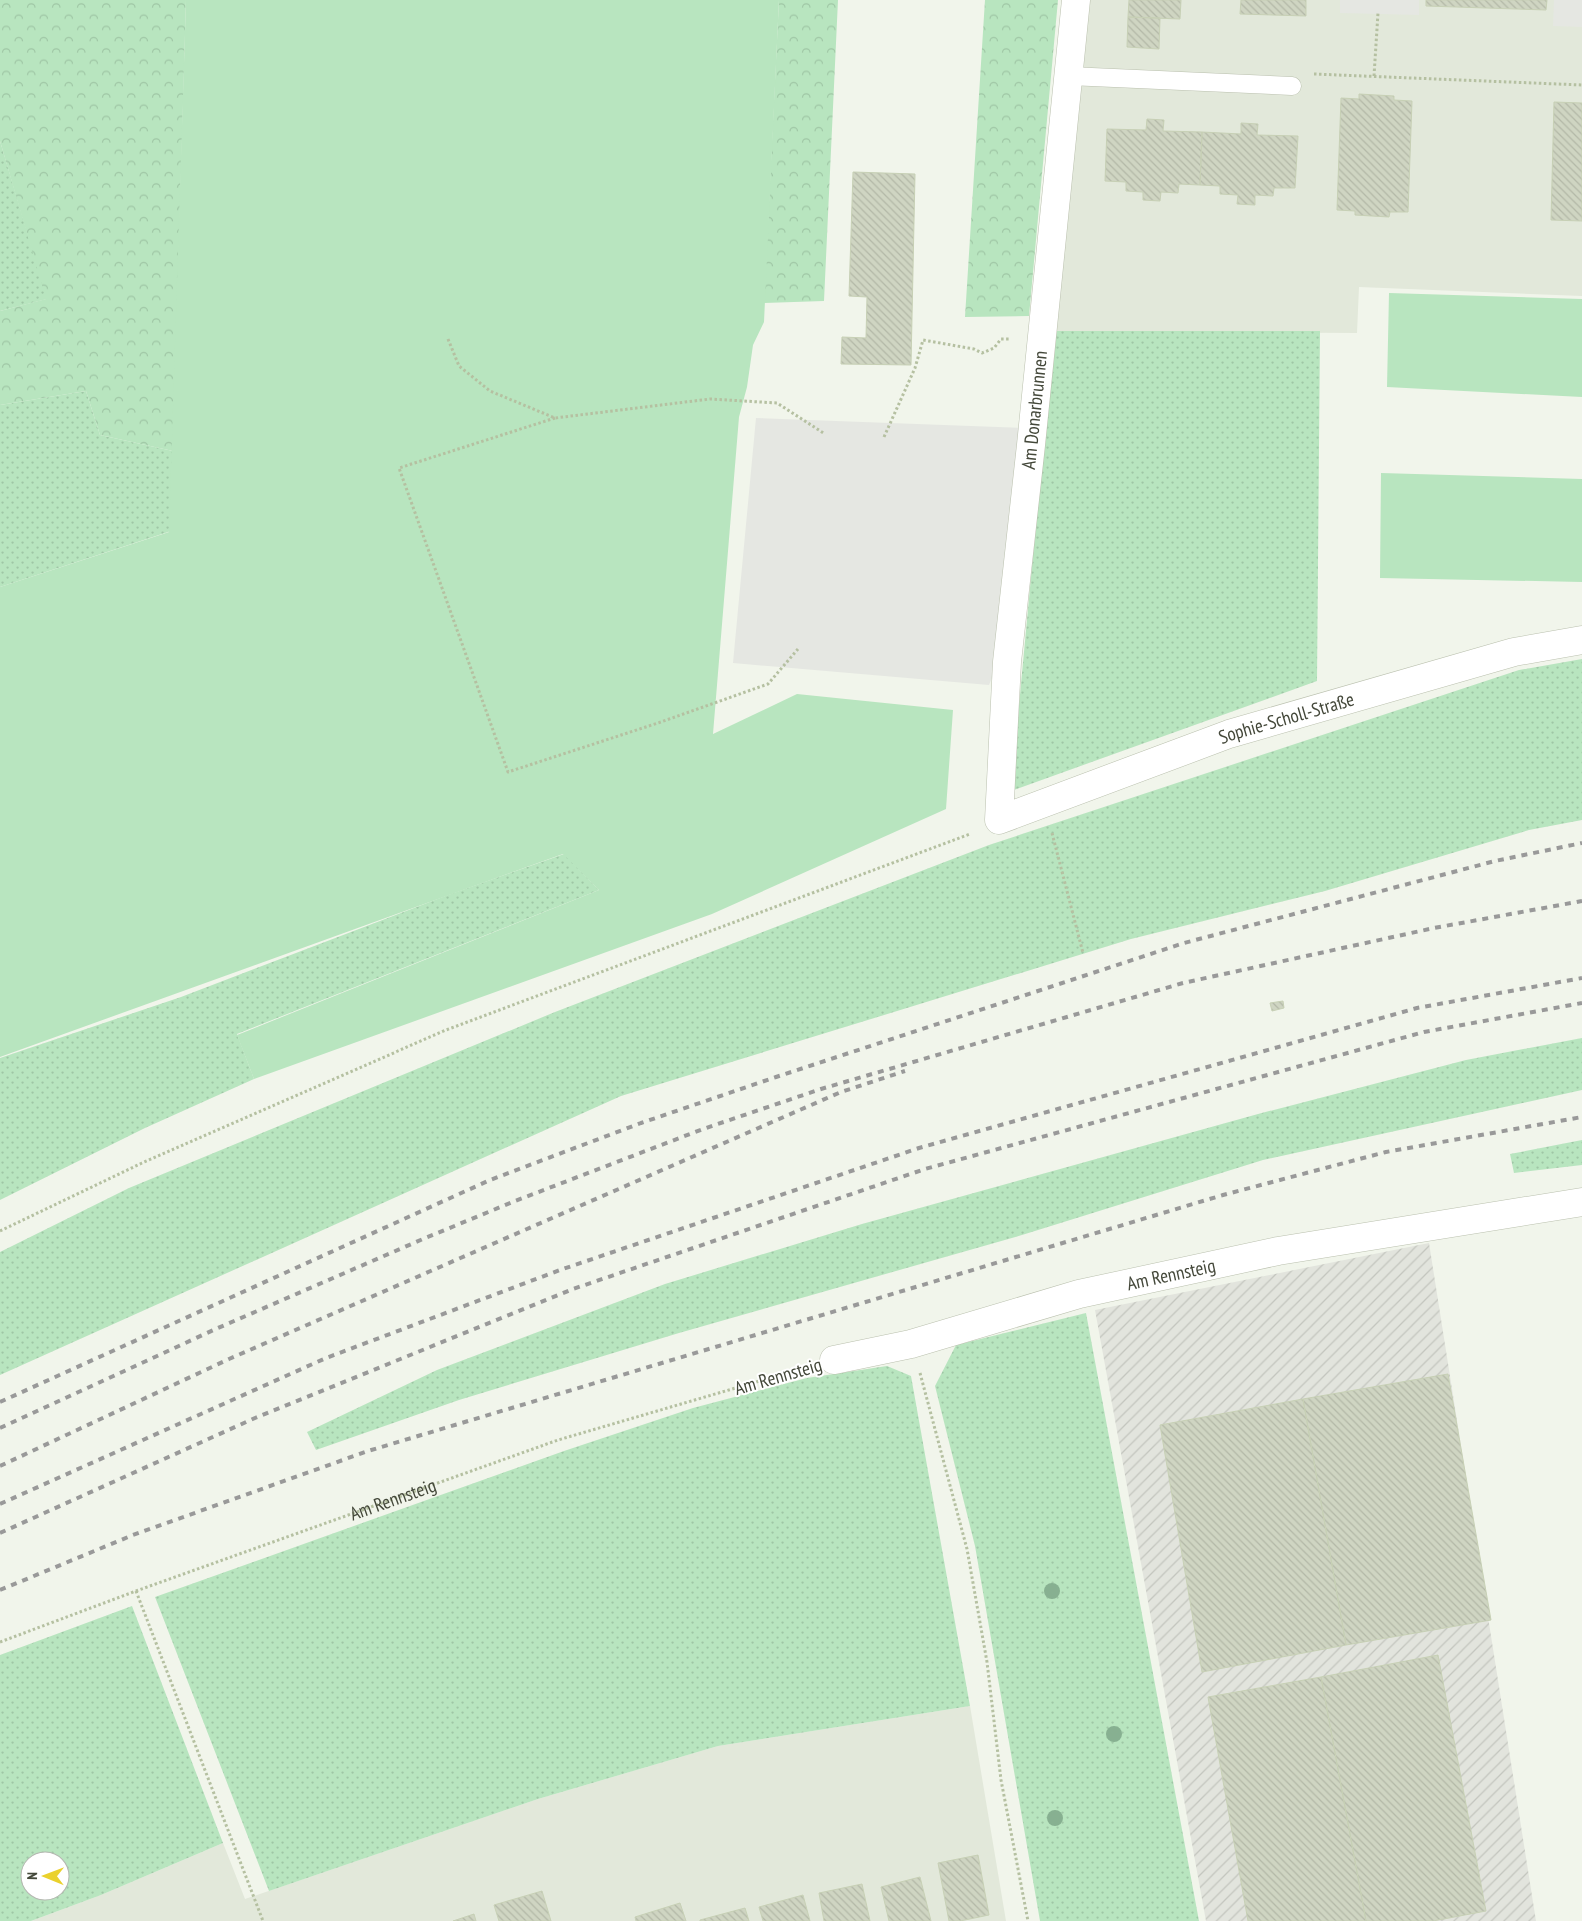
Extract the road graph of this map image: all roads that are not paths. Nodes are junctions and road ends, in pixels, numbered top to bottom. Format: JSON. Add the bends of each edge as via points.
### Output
{"nodes":[{"id":1,"x":1076,"y":0,"type":"edge"},
{"id":2,"x":1069,"y":76,"type":"junction"},
{"id":3,"x":1292,"y":86,"type":"road end"},
{"id":4,"x":1582,"y":640,"type":"edge"},
{"id":5,"x":999,"y":820,"type":"joint"},
{"id":6,"x":1582,"y":1202,"type":"edge"},
{"id":7,"x":834,"y":1360,"type":"road end"}],
"edges":[{"from":1,"to":2,"type":"street","name":"Am Donarbrunnen"},
{"from":2,"to":3,"type":"lane"},
{"from":2,"to":5,"type":"street","name":"Am Donarbrunnen","via":[[1007,662]]},
{"from":4,"to":5,"type":"street","name":"Sophie-Scholl-Straße","via":[[1514,652],[1229,734]]},
{"from":6,"to":7,"type":"street","name":"Am Rennsteig","via":[[1269,1253],[1079,1294],[911,1344]]}]}
